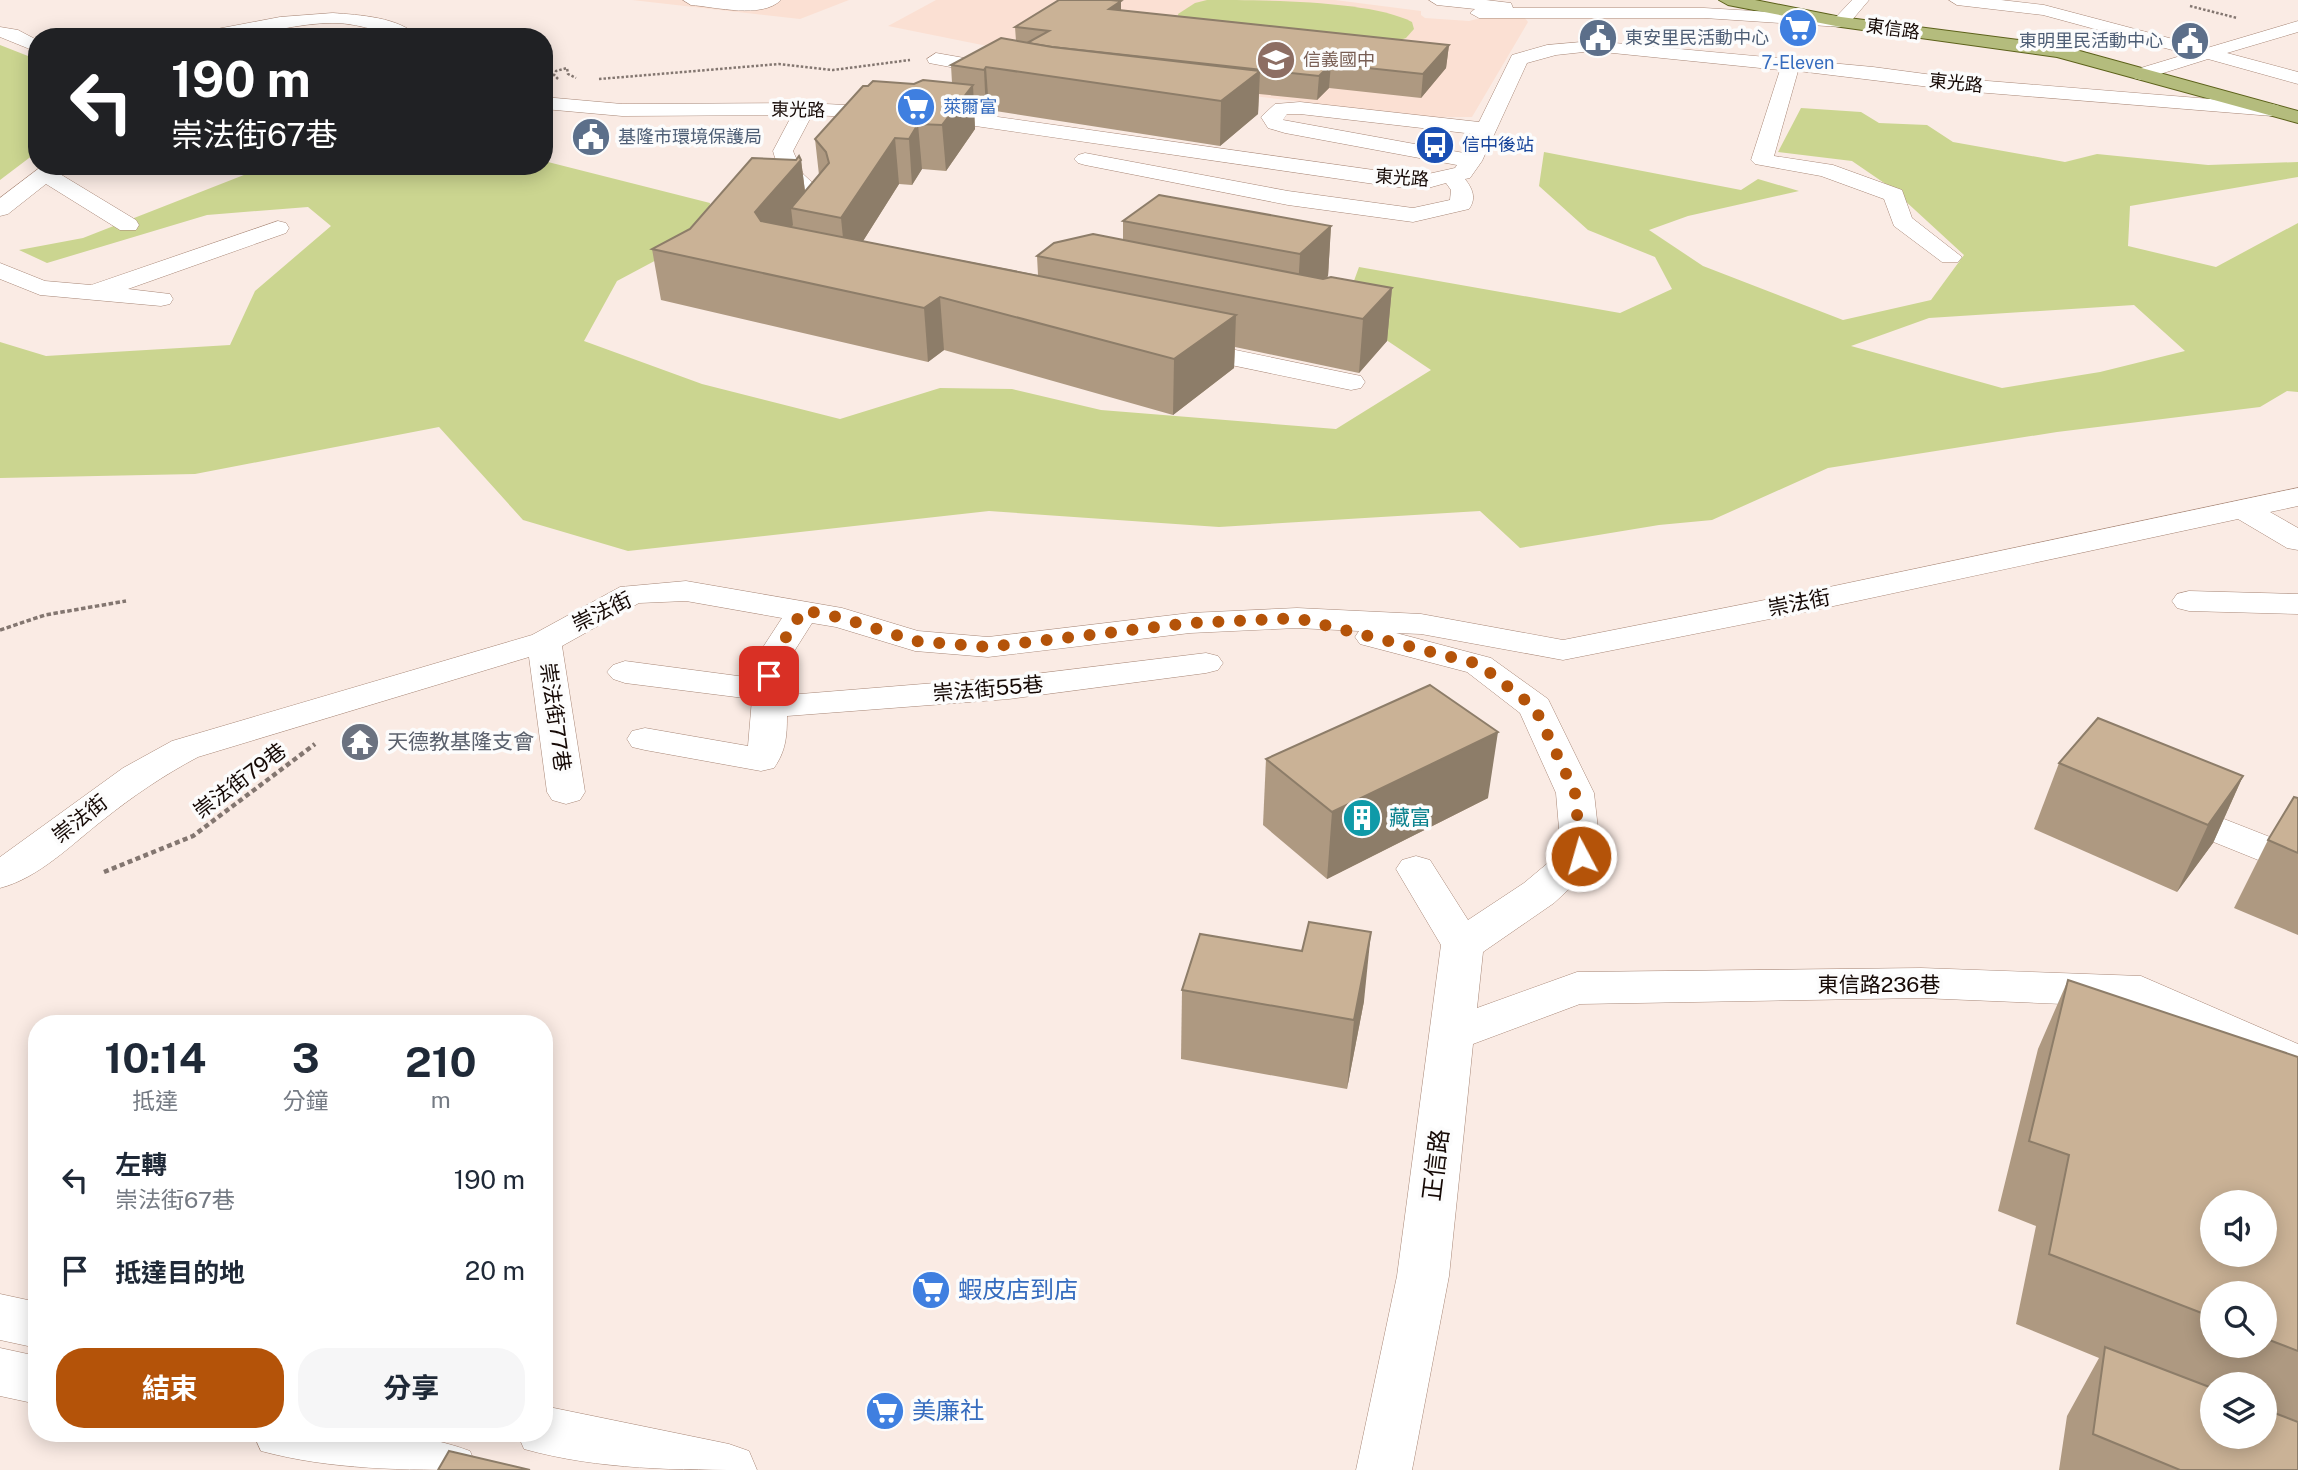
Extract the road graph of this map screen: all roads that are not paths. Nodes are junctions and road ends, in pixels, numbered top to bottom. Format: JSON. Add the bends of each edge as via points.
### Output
{"nodes":[{"id":1,"x":691,"y":0,"type":"edge"},
{"id":2,"x":773,"y":0,"type":"edge"},
{"id":3,"x":1728,"y":0,"type":"edge"},
{"id":4,"x":1861,"y":0,"type":"edge"},
{"id":5,"x":1957,"y":0,"type":"edge"},
{"id":6,"x":2047,"y":5,"type":"edge"},
{"id":7,"x":1708,"y":6,"type":"edge"},
{"id":8,"x":1437,"y":10,"type":"edge"},
{"id":9,"x":1542,"y":14,"type":"junction"},
{"id":10,"x":1841,"y":22,"type":"junction"},
{"id":11,"x":2298,"y":26,"type":"edge"},
{"id":12,"x":256,"y":28,"type":"edge"},
{"id":13,"x":390,"y":28,"type":"edge"},
{"id":14,"x":0,"y":32,"type":"edge"},
{"id":15,"x":28,"y":42,"type":"edge"},
{"id":16,"x":2031,"y":47,"type":"junction"},
{"id":17,"x":2206,"y":53,"type":"junction"},
{"id":18,"x":936,"y":60,"type":"road end"},
{"id":19,"x":1790,"y":66,"type":"junction"},
{"id":20,"x":2141,"y":74,"type":"junction"},
{"id":21,"x":1028,"y":76,"type":"edge"},
{"id":22,"x":2298,"y":78,"type":"edge"},
{"id":23,"x":553,"y":104,"type":"edge"},
{"id":24,"x":1255,"y":105,"type":"dead end"},
{"id":25,"x":1282,"y":108,"type":"junction"},
{"id":26,"x":805,"y":109,"type":"junction"},
{"id":27,"x":2272,"y":110,"type":"junction"},
{"id":28,"x":943,"y":116,"type":"junction"},
{"id":29,"x":2298,"y":117,"type":"edge"},
{"id":30,"x":1485,"y":129,"type":"junction"},
{"id":31,"x":1471,"y":160,"type":"junction"},
{"id":32,"x":44,"y":175,"type":"edge"},
{"id":33,"x":58,"y":175,"type":"edge"},
{"id":34,"x":1453,"y":177,"type":"junction"},
{"id":35,"x":0,"y":209,"type":"edge"},
{"id":36,"x":813,"y":219,"type":"edge"},
{"id":37,"x":128,"y":225,"type":"dead end"},
{"id":38,"x":278,"y":228,"type":"dead end"},
{"id":39,"x":1951,"y":257,"type":"dead end"},
{"id":40,"x":0,"y":270,"type":"edge"},
{"id":41,"x":89,"y":294,"type":"junction"},
{"id":42,"x":161,"y":299,"type":"dead end"},
{"id":43,"x":1164,"y":343,"type":"edge"},
{"id":44,"x":1351,"y":382,"type":"dead end"},
{"id":45,"x":2298,"y":497,"type":"edge"},
{"id":46,"x":2241,"y":508,"type":"junction"},
{"id":47,"x":2298,"y":541,"type":"edge"},
{"id":48,"x":2189,"y":601,"type":"dead end"},
{"id":49,"x":2298,"y":604,"type":"edge"},
{"id":50,"x":803,"y":610,"type":"junction"},
{"id":51,"x":1297,"y":618,"type":"junction"},
{"id":52,"x":544,"y":642,"type":"junction"},
{"id":53,"x":1206,"y":663,"type":"dead end"},
{"id":54,"x":625,"y":672,"type":"dead end"},
{"id":55,"x":769,"y":699,"type":"junction"},
{"id":56,"x":645,"y":739,"type":"dead end"},
{"id":57,"x":566,"y":792,"type":"dead end"},
{"id":58,"x":2142,"y":798,"type":"edge"},
{"id":59,"x":2288,"y":850,"type":"edge"},
{"id":60,"x":1416,"y":869,"type":"dead end"},
{"id":61,"x":0,"y":875,"type":"edge"},
{"id":62,"x":1462,"y":945,"type":"junction"},
{"id":63,"x":1452,"y":1034,"type":"junction"},
{"id":64,"x":2298,"y":1063,"type":"edge"},
{"id":65,"x":0,"y":1317,"type":"edge"},
{"id":66,"x":28,"y":1323,"type":"edge"},
{"id":67,"x":0,"y":1372,"type":"edge"},
{"id":68,"x":28,"y":1378,"type":"edge"},
{"id":69,"x":553,"y":1433,"type":"edge"},
{"id":70,"x":322,"y":1442,"type":"edge"},
{"id":71,"x":450,"y":1470,"type":"edge"},
{"id":72,"x":729,"y":1470,"type":"edge"},
{"id":73,"x":1384,"y":1470,"type":"edge"}],
"edges":[{"from":1,"to":2,"type":"street","via":[[756,5]]},
{"from":3,"to":10,"type":"main road"},
{"from":4,"to":10,"type":"street"},
{"from":5,"to":6,"type":"street"},
{"from":6,"to":16,"type":"street"},
{"from":6,"to":17,"type":"street"},
{"from":7,"to":9,"type":"street","name":"東信路"},
{"from":7,"to":10,"type":"street","name":"東信路"},
{"from":8,"to":9,"type":"street","via":[[1448,3]]},
{"from":8,"to":9,"type":"street","name":"東信路","via":[[1466,19],[1479,13]]},
{"from":10,"to":16,"type":"main road","name":"東信路"},
{"from":11,"to":17,"type":"street"},
{"from":12,"to":13,"type":"street","via":[[349,17]]},
{"from":14,"to":15,"type":"street"},
{"from":16,"to":20,"type":"main road","name":"東信路"},
{"from":17,"to":20,"type":"street"},
{"from":17,"to":22,"type":"street"},
{"from":18,"to":21,"type":"street"},
{"from":19,"to":27,"type":"street","name":"東光路"},
{"from":19,"to":30,"type":"street","name":"東光路","via":[[1593,46],[1538,51],[1519,59]]},
{"from":19,"to":39,"type":"street","via":[[1762,160],[1825,170],[1894,195],[1902,221]]},
{"from":20,"to":27,"type":"main road","name":"東信路"},
{"from":23,"to":26,"type":"street","name":"東光路","via":[[622,110]]},
{"from":24,"to":25,"type":"street"},
{"from":25,"to":30,"type":"street"},
{"from":25,"to":31,"type":"street","via":[[1272,114],[1271,121],[1285,127]]},
{"from":26,"to":28,"type":"street","name":"東光路"},
{"from":26,"to":36,"type":"street","via":[[783,151],[789,171],[818,198],[821,209]]},
{"from":27,"to":29,"type":"main road","name":"東信路"},
{"from":28,"to":34,"type":"street","name":"東光路","via":[[1395,180]]},
{"from":28,"to":34,"type":"street","via":[[983,137],[1057,154],[1288,198],[1413,215],[1461,204],[1462,190]]},
{"from":30,"to":31,"type":"street","name":"東光路"},
{"from":31,"to":34,"type":"street","name":"東光路"},
{"from":32,"to":35,"type":"street"},
{"from":33,"to":37,"type":"street"},
{"from":38,"to":41,"type":"street"},
{"from":40,"to":41,"type":"street","via":[[40,288]]},
{"from":41,"to":42,"type":"street"},
{"from":43,"to":44,"type":"street"},
{"from":45,"to":46,"type":"street","name":"崇法街"},
{"from":46,"to":47,"type":"street"},
{"from":46,"to":51,"type":"street","name":"崇法街","via":[[1563,650],[1421,624]]},
{"from":48,"to":49,"type":"street"},
{"from":50,"to":51,"type":"street","name":"崇法街","via":[[915,641],[988,647],[1190,623]]},
{"from":50,"to":52,"type":"street","name":"崇法街","via":[[686,591],[632,594]]},
{"from":50,"to":55,"type":"street","via":[[771,661]]},
{"from":51,"to":62,"type":"street","name":"崇法街","via":[[1479,664],[1535,708],[1575,793],[1581,856],[1539,893]]},
{"from":52,"to":57,"type":"street","name":"崇法街77巷"},
{"from":52,"to":61,"type":"street","name":"崇法街","via":[[185,749],[140,772],[36,854]]},
{"from":53,"to":55,"type":"street","name":"崇法街55巷","via":[[1009,688]]},
{"from":54,"to":55,"type":"street","name":"崇法街55巷"},
{"from":55,"to":56,"type":"street","via":[[768,743],[761,760]]},
{"from":58,"to":59,"type":"street"},
{"from":60,"to":62,"type":"street"},
{"from":62,"to":63,"type":"street","name":"正信路"},
{"from":63,"to":64,"type":"street","name":"東信路236巷","via":[[1577,988],[1921,983],[2141,992]]},
{"from":63,"to":73,"type":"street","name":"正信路","via":[[1423,1276]]},
{"from":65,"to":66,"type":"street"},
{"from":67,"to":68,"type":"street"},
{"from":69,"to":72,"type":"street"},
{"from":70,"to":71,"type":"street"}]}
